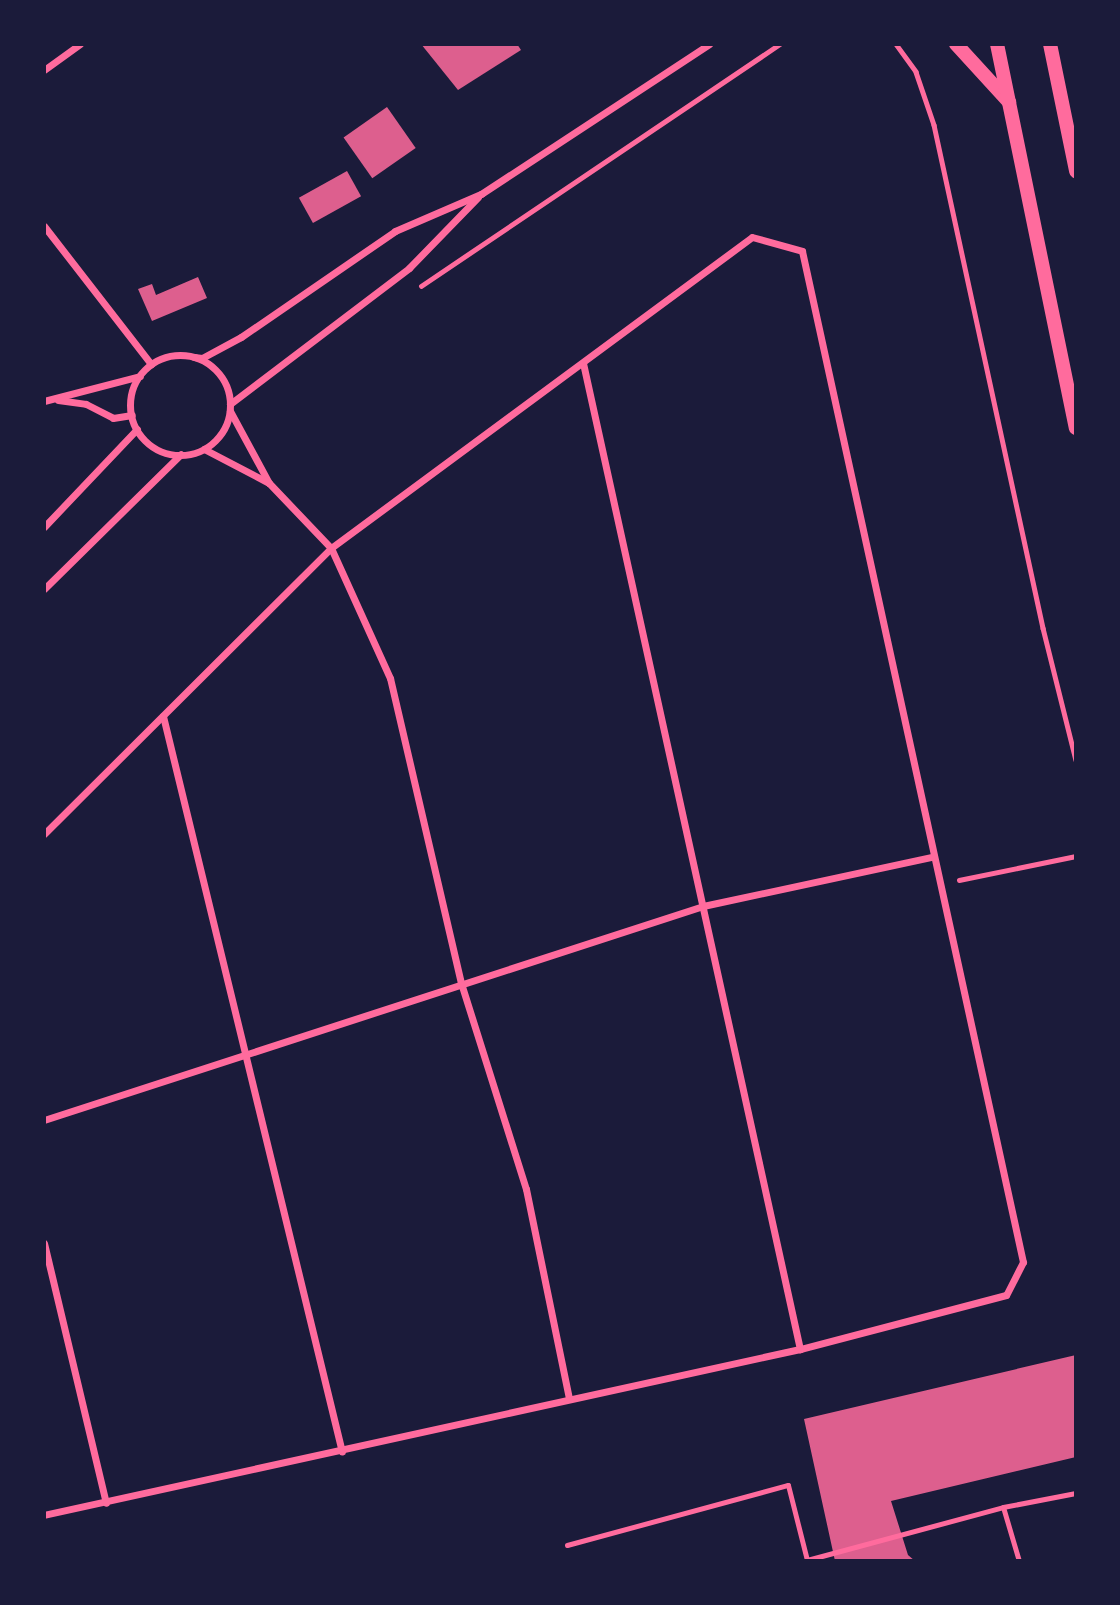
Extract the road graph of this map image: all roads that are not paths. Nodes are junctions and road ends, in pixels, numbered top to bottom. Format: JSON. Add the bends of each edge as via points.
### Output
{"nodes":[{"id":1,"x":80,"y":44,"type":"edge"},
{"id":2,"x":709,"y":44,"type":"edge"},
{"id":3,"x":956,"y":44,"type":"edge"},
{"id":4,"x":997,"y":44,"type":"edge"},
{"id":5,"x":1051,"y":44,"type":"edge"},
{"id":6,"x":44,"y":70,"type":"edge"},
{"id":7,"x":1010,"y":103,"type":"junction"},
{"id":8,"x":1076,"y":172,"type":"edge"},
{"id":9,"x":481,"y":194,"type":"junction"},
{"id":10,"x":44,"y":226,"type":"edge"},
{"id":11,"x":194,"y":357,"type":"junction"},
{"id":12,"x":583,"y":363,"type":"junction"},
{"id":13,"x":151,"y":364,"type":"junction"},
{"id":14,"x":139,"y":376,"type":"junction"},
{"id":15,"x":44,"y":401,"type":"edge"},
{"id":16,"x":230,"y":407,"type":"junction"},
{"id":17,"x":132,"y":415,"type":"junction"},
{"id":18,"x":1076,"y":428,"type":"edge"},
{"id":19,"x":137,"y":429,"type":"junction"},
{"id":20,"x":204,"y":449,"type":"junction"},
{"id":21,"x":181,"y":454,"type":"junction"},
{"id":22,"x":269,"y":483,"type":"junction"},
{"id":23,"x":44,"y":527,"type":"edge"},
{"id":24,"x":331,"y":548,"type":"junction"},
{"id":25,"x":44,"y":589,"type":"edge"},
{"id":26,"x":163,"y":716,"type":"junction"},
{"id":27,"x":44,"y":834,"type":"edge"},
{"id":28,"x":932,"y":857,"type":"junction"},
{"id":29,"x":703,"y":906,"type":"junction"},
{"id":30,"x":461,"y":983,"type":"junction"},
{"id":31,"x":244,"y":1052,"type":"junction"},
{"id":32,"x":44,"y":1120,"type":"edge"},
{"id":33,"x":44,"y":1243,"type":"edge"},
{"id":34,"x":800,"y":1349,"type":"junction"},
{"id":35,"x":569,"y":1398,"type":"junction"},
{"id":36,"x":342,"y":1452,"type":"junction"},
{"id":37,"x":1076,"y":1493,"type":"edge"},
{"id":38,"x":106,"y":1503,"type":"junction"},
{"id":39,"x":1003,"y":1507,"type":"junction"},
{"id":40,"x":44,"y":1515,"type":"edge"},
{"id":41,"x":567,"y":1545,"type":"dead end"},
{"id":42,"x":1019,"y":1561,"type":"edge"}],
"edges":[{"from":1,"to":6,"type":"street"},
{"from":2,"to":9,"type":"street"},
{"from":3,"to":7,"type":"main road"},
{"from":4,"to":7,"type":"main road"},
{"from":5,"to":8,"type":"main road"},
{"from":7,"to":18,"type":"main road"},
{"from":9,"to":11,"type":"street","via":[[395,231],[241,337],[202,358]]},
{"from":9,"to":16,"type":"street","via":[[409,268]]},
{"from":10,"to":13,"type":"street"},
{"from":11,"to":13,"type":"street","via":[[179,355]]},
{"from":11,"to":16,"type":"street","via":[[220,374]]},
{"from":12,"to":24,"type":"street"},
{"from":12,"to":28,"type":"street","via":[[752,237],[802,251]]},
{"from":12,"to":29,"type":"street"},
{"from":13,"to":14,"type":"street"},
{"from":14,"to":15,"type":"street"},
{"from":14,"to":17,"type":"street"},
{"from":15,"to":17,"type":"street","via":[[86,404],[113,418]]},
{"from":16,"to":20,"type":"street","via":[[224,430]]},
{"from":16,"to":22,"type":"street"},
{"from":17,"to":19,"type":"street"},
{"from":19,"to":21,"type":"street","via":[[156,448]]},
{"from":19,"to":23,"type":"street"},
{"from":20,"to":21,"type":"street"},
{"from":20,"to":22,"type":"street"},
{"from":21,"to":25,"type":"street"},
{"from":22,"to":24,"type":"street"},
{"from":24,"to":26,"type":"street"},
{"from":24,"to":30,"type":"street","via":[[390,678]]},
{"from":26,"to":27,"type":"street"},
{"from":26,"to":31,"type":"street"},
{"from":28,"to":29,"type":"street"},
{"from":28,"to":34,"type":"street","via":[[1023,1262],[1006,1296]]},
{"from":29,"to":30,"type":"street"},
{"from":29,"to":34,"type":"street"},
{"from":30,"to":31,"type":"street"},
{"from":30,"to":35,"type":"street","via":[[526,1189]]},
{"from":31,"to":32,"type":"street"},
{"from":31,"to":36,"type":"street"},
{"from":33,"to":38,"type":"street"},
{"from":34,"to":35,"type":"street"},
{"from":35,"to":36,"type":"street"},
{"from":36,"to":38,"type":"street"},
{"from":37,"to":39,"type":"lane"},
{"from":38,"to":40,"type":"street"},
{"from":39,"to":41,"type":"lane","via":[[807,1560],[788,1485]]},
{"from":39,"to":42,"type":"lane"}]}
